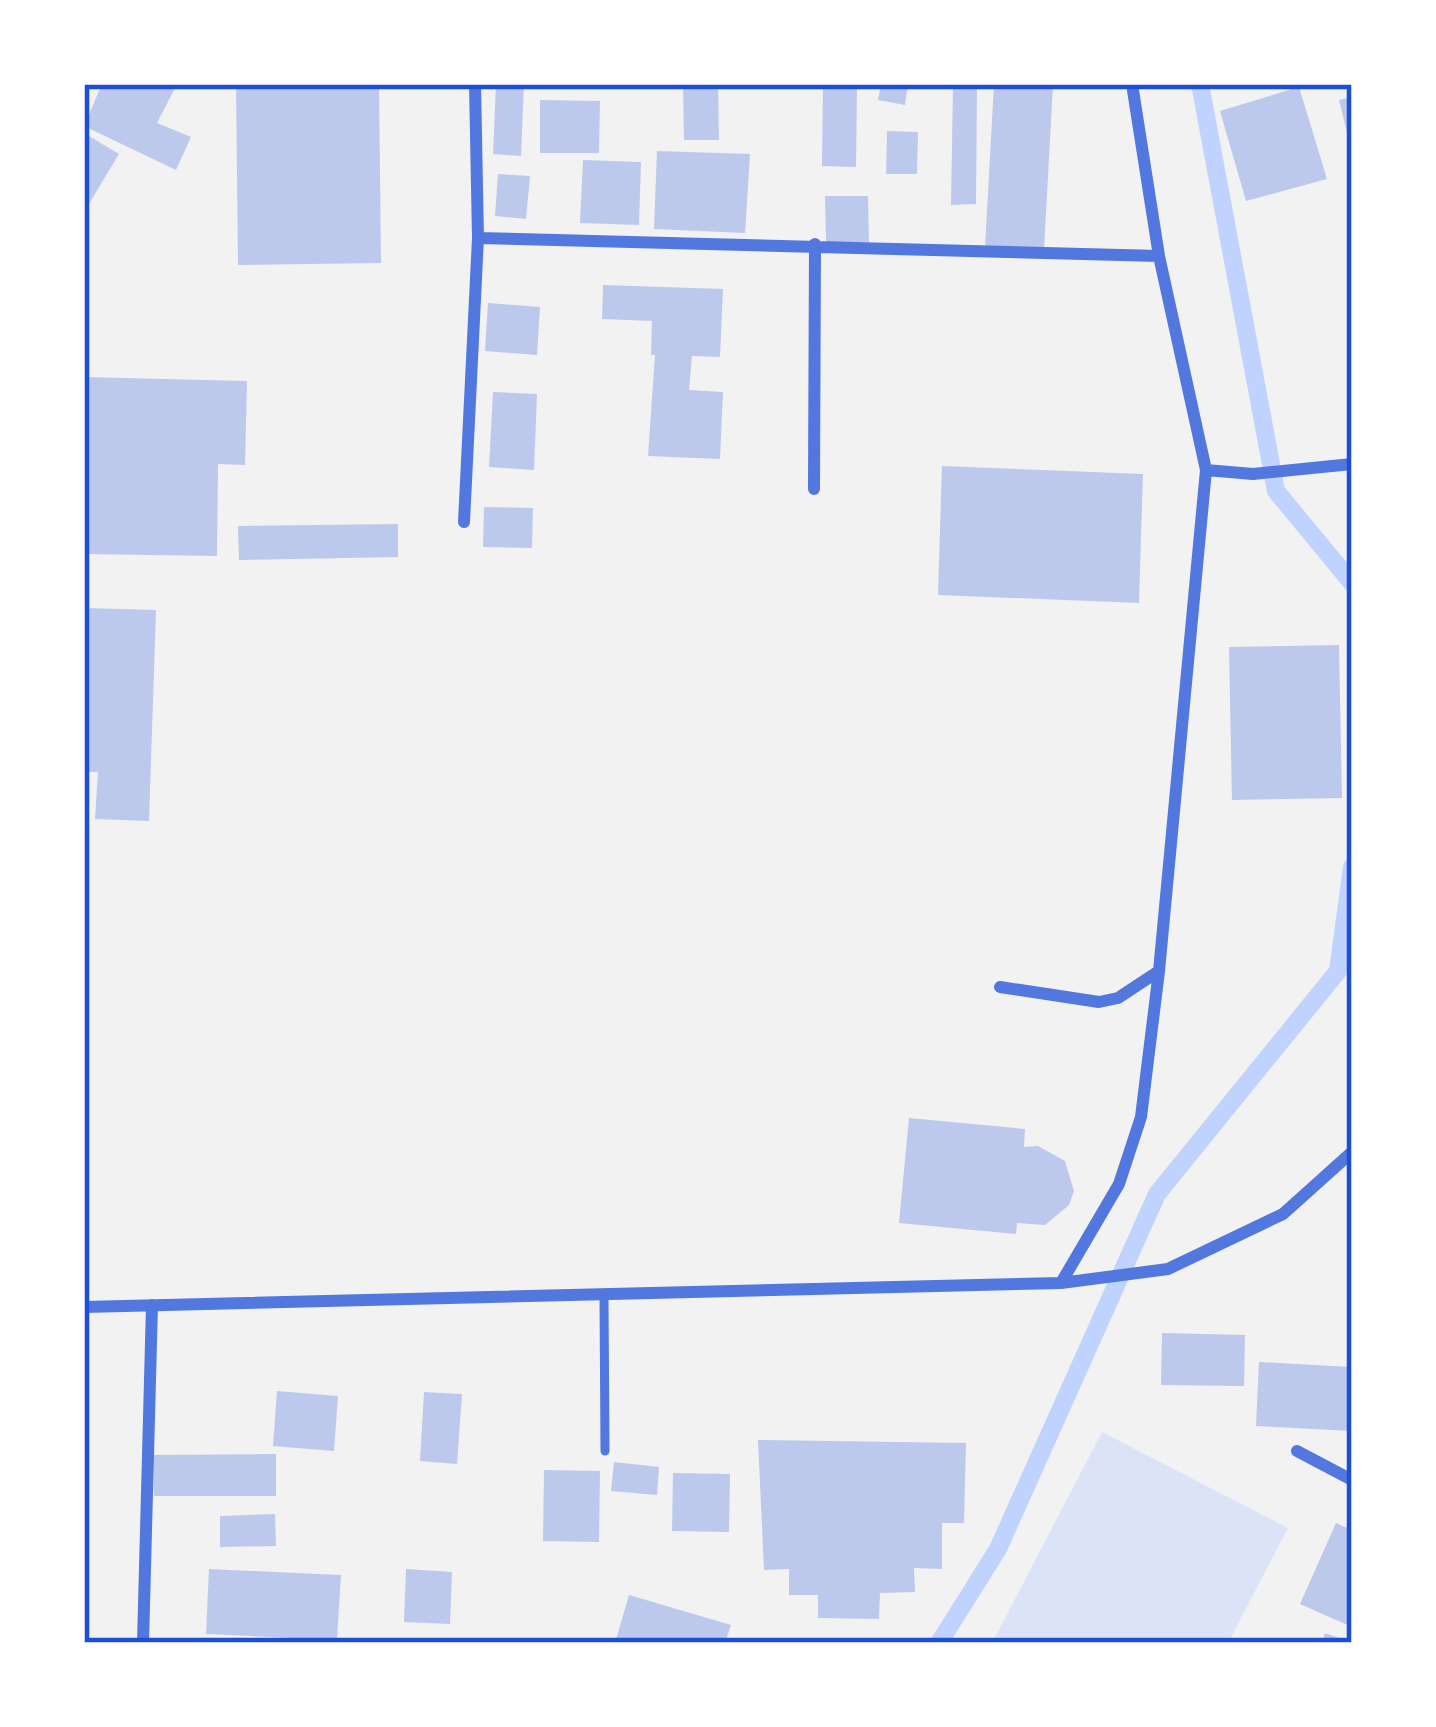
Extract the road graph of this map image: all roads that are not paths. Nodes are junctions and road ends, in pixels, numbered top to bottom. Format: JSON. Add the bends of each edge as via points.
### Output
{"nodes":[{"id":1,"x":475,"y":84,"type":"edge"},
{"id":2,"x":1132,"y":84,"type":"edge"},
{"id":3,"x":478,"y":238,"type":"junction"},
{"id":4,"x":815,"y":244,"type":"junction"},
{"id":5,"x":1159,"y":256,"type":"junction"},
{"id":6,"x":1351,"y":463,"type":"edge"},
{"id":7,"x":1206,"y":470,"type":"junction"},
{"id":8,"x":814,"y":489,"type":"dead end"},
{"id":9,"x":464,"y":521,"type":"dead end"},
{"id":10,"x":1159,"y":971,"type":"junction"},
{"id":11,"x":1000,"y":987,"type":"dead end"},
{"id":12,"x":1352,"y":1152,"type":"edge"},
{"id":13,"x":1061,"y":1282,"type":"junction"},
{"id":14,"x":604,"y":1298,"type":"junction"},
{"id":15,"x":152,"y":1305,"type":"junction"},
{"id":16,"x":84,"y":1307,"type":"edge"},
{"id":17,"x":1297,"y":1450,"type":"dead end"},
{"id":18,"x":605,"y":1451,"type":"dead end"},
{"id":19,"x":1352,"y":1480,"type":"edge"},
{"id":20,"x":143,"y":1643,"type":"edge"}],
"edges":[{"from":1,"to":3,"type":"street"},
{"from":2,"to":5,"type":"street"},
{"from":3,"to":4,"type":"street"},
{"from":3,"to":9,"type":"street"},
{"from":4,"to":5,"type":"street"},
{"from":4,"to":8,"type":"street"},
{"from":5,"to":7,"type":"street"},
{"from":6,"to":7,"type":"street","via":[[1253,474]]},
{"from":7,"to":10,"type":"street"},
{"from":10,"to":11,"type":"street","via":[[1099,1002]]},
{"from":10,"to":13,"type":"street","via":[[1141,1117],[1119,1184]]},
{"from":12,"to":13,"type":"street","via":[[1283,1214],[1168,1269]]},
{"from":13,"to":14,"type":"street"},
{"from":14,"to":15,"type":"street"},
{"from":14,"to":18,"type":"lane"},
{"from":15,"to":16,"type":"street"},
{"from":15,"to":20,"type":"street"},
{"from":17,"to":19,"type":"street"}]}
